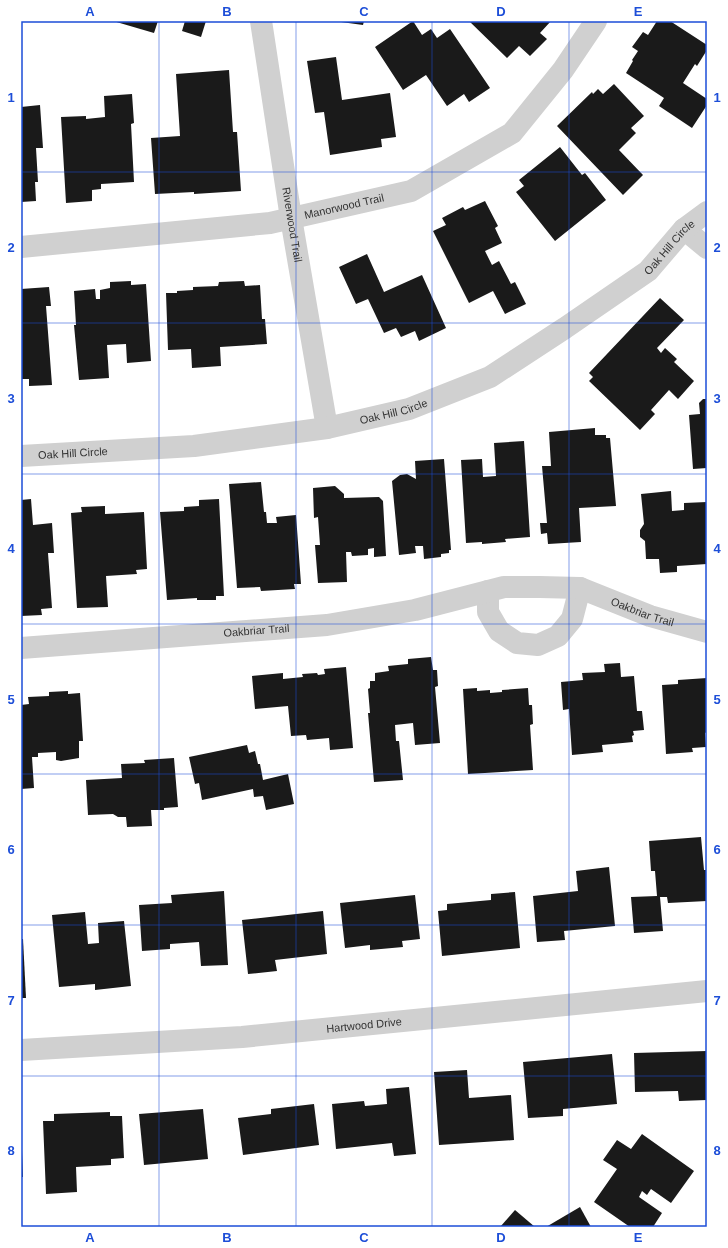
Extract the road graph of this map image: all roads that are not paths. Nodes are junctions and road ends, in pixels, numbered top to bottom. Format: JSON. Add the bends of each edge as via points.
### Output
{"nodes":[{"id":1,"x":261,"y":21,"type":"edge"},
{"id":2,"x":596,"y":21,"type":"edge"},
{"id":3,"x":707,"y":212,"type":"edge"},
{"id":4,"x":291,"y":218,"type":"junction"},
{"id":5,"x":684,"y":229,"type":"junction"},
{"id":6,"x":21,"y":247,"type":"edge"},
{"id":7,"x":707,"y":248,"type":"edge"},
{"id":8,"x":327,"y":428,"type":"junction"},
{"id":9,"x":21,"y":456,"type":"edge"},
{"id":10,"x":580,"y":588,"type":"junction"},
{"id":11,"x":488,"y":591,"type":"junction"},
{"id":12,"x":707,"y":632,"type":"edge"},
{"id":13,"x":21,"y":648,"type":"edge"},
{"id":14,"x":707,"y":991,"type":"edge"},
{"id":15,"x":21,"y":1050,"type":"edge"}],
"edges":[{"from":1,"to":4,"type":"street","name":"Riverwood Trail"},
{"from":2,"to":4,"type":"street","name":"Manorwood Trail","via":[[563,70],[512,133],[412,191]]},
{"from":3,"to":5,"type":"street","name":"Oak Hill Circle"},
{"from":4,"to":6,"type":"street","name":"Manorwood Trail","via":[[270,223]]},
{"from":4,"to":8,"type":"street","name":"Riverwood Trail"},
{"from":5,"to":7,"type":"street"},
{"from":5,"to":8,"type":"street","name":"Oak Hill Circle","via":[[648,270],[490,377],[409,409]]},
{"from":8,"to":9,"type":"street","name":"Oak Hill Circle","via":[[194,446]]},
{"from":10,"to":11,"type":"street","name":"Oakbriar Trail","via":[[504,587]]},
{"from":10,"to":11,"type":"street","via":[[572,620],[558,636],[538,645],[517,643],[499,631],[488,612]]},
{"from":10,"to":12,"type":"street","name":"Oakbriar Trail","via":[[650,616]]},
{"from":11,"to":13,"type":"street","name":"Oakbriar Trail","via":[[415,610],[327,625]]},
{"from":14,"to":15,"type":"street","name":"Hartwood Drive","via":[[242,1037]]}]}
